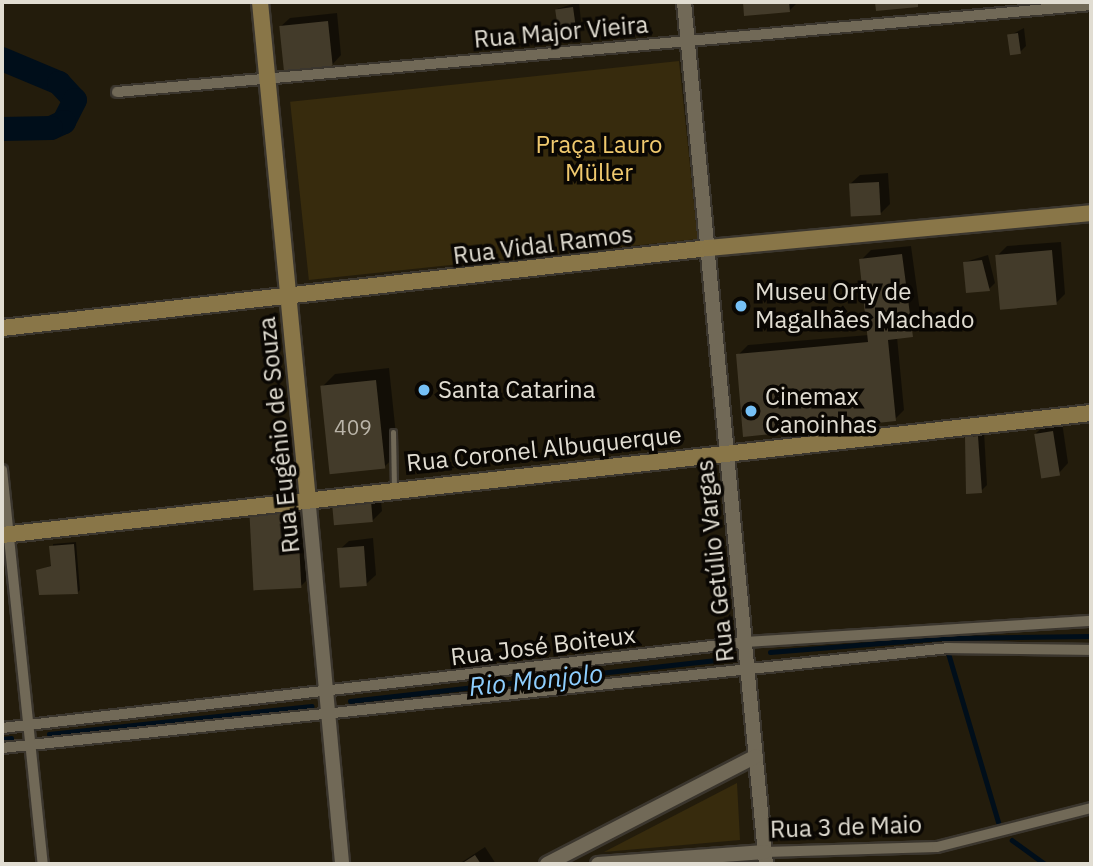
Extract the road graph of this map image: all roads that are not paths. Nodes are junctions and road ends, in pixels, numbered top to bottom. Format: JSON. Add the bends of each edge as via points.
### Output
{"nodes":[{"id":1,"x":260,"y":2,"type":"edge"},
{"id":2,"x":684,"y":2,"type":"edge"},
{"id":3,"x":1091,"y":5,"type":"edge"},
{"id":4,"x":688,"y":42,"type":"junction"},
{"id":5,"x":267,"y":78,"type":"junction"},
{"id":6,"x":117,"y":92,"type":"dead end"},
{"id":7,"x":1091,"y":213,"type":"edge"},
{"id":8,"x":708,"y":247,"type":"junction"},
{"id":9,"x":289,"y":300,"type":"junction"},
{"id":10,"x":2,"y":328,"type":"edge"},
{"id":11,"x":1091,"y":413,"type":"edge"},
{"id":12,"x":393,"y":432,"type":"dead end"},
{"id":13,"x":727,"y":452,"type":"junction"},
{"id":14,"x":2,"y":470,"type":"edge"},
{"id":15,"x":394,"y":487,"type":"junction"},
{"id":16,"x":308,"y":496,"type":"junction"},
{"id":17,"x":5,"y":535,"type":"edge"},
{"id":18,"x":1091,"y":621,"type":"edge"},
{"id":19,"x":746,"y":642,"type":"junction"},
{"id":20,"x":1091,"y":650,"type":"edge"},
{"id":21,"x":748,"y":667,"type":"junction"},
{"id":22,"x":327,"y":694,"type":"junction"},
{"id":23,"x":329,"y":714,"type":"junction"},
{"id":24,"x":28,"y":726,"type":"junction"},
{"id":25,"x":2,"y":728,"type":"edge"},
{"id":26,"x":31,"y":746,"type":"junction"},
{"id":27,"x":2,"y":748,"type":"edge"},
{"id":28,"x":756,"y":757,"type":"junction"},
{"id":29,"x":1091,"y":808,"type":"edge"},
{"id":30,"x":600,"y":840,"type":"junction"},
{"id":31,"x":765,"y":858,"type":"edge"},
{"id":32,"x":601,"y":863,"type":"edge"},
{"id":33,"x":44,"y":864,"type":"edge"},
{"id":34,"x":342,"y":864,"type":"edge"},
{"id":35,"x":547,"y":864,"type":"edge"}],
"edges":[{"from":1,"to":5,"type":"main road","name":"Rua Eugênio de Souza"},
{"from":2,"to":4,"type":"street","name":"Rua Getúlio Vargas"},
{"from":3,"to":4,"type":"street","name":"Rua Major Vieira"},
{"from":4,"to":5,"type":"street","name":"Rua Major Vieira"},
{"from":4,"to":8,"type":"street","name":"Rua Getúlio Vargas"},
{"from":5,"to":6,"type":"street","name":"Rua Major Vieira"},
{"from":5,"to":9,"type":"main road","name":"Rua Eugênio de Souza"},
{"from":7,"to":8,"type":"main road","name":"Rua Vidal Ramos"},
{"from":8,"to":9,"type":"main road","name":"Rua Vidal Ramos"},
{"from":8,"to":13,"type":"street","name":"Rua Getúlio Vargas"},
{"from":9,"to":10,"type":"main road","name":"Rua Vidal Ramos"},
{"from":9,"to":16,"type":"main road","name":"Rua Eugênio de Souza"},
{"from":11,"to":13,"type":"main road","name":"Rua Coronel Albuquerque"},
{"from":12,"to":15,"type":"lane"},
{"from":13,"to":15,"type":"main road","name":"Rua Coronel Albuquerque"},
{"from":13,"to":19,"type":"street","name":"Rua Getúlio Vargas"},
{"from":14,"to":17,"type":"street"},
{"from":15,"to":16,"type":"main road","name":"Rua Coronel Albuquerque"},
{"from":16,"to":17,"type":"main road","name":"Rua Coronel Albuquerque"},
{"from":16,"to":22,"type":"street","name":"Rua Eugênio de Souza"},
{"from":17,"to":24,"type":"street"},
{"from":18,"to":19,"type":"street","name":"Rua José Boiteux"},
{"from":19,"to":21,"type":"street","name":"Rua Getúlio Vargas"},
{"from":19,"to":22,"type":"street","name":"Rua José Boiteux"},
{"from":20,"to":21,"type":"street","name":"Rua José Boiteux","via":[[948,648]]},
{"from":21,"to":23,"type":"street","name":"Rua José Boiteux"},
{"from":21,"to":28,"type":"street","name":"Rua Getúlio Vargas"},
{"from":22,"to":23,"type":"street","name":"Rua Eugênio de Souza"},
{"from":22,"to":24,"type":"street","name":"Rua José Boiteux"},
{"from":23,"to":26,"type":"street","name":"Rua José Boiteux"},
{"from":23,"to":34,"type":"street","name":"Rua Eugênio de Souza"},
{"from":24,"to":25,"type":"street","name":"Rua José Boiteux"},
{"from":24,"to":26,"type":"street"},
{"from":26,"to":27,"type":"street","name":"Rua José Boiteux"},
{"from":26,"to":33,"type":"street"},
{"from":28,"to":30,"type":"street"},
{"from":28,"to":31,"type":"street","name":"Rua Getúlio Vargas"},
{"from":29,"to":31,"type":"street","name":"Rua 3 de Maio","via":[[937,847]]},
{"from":30,"to":32,"type":"street"},
{"from":30,"to":35,"type":"street"},
{"from":31,"to":32,"type":"street","name":"Rua 3 de Maio"}]}
